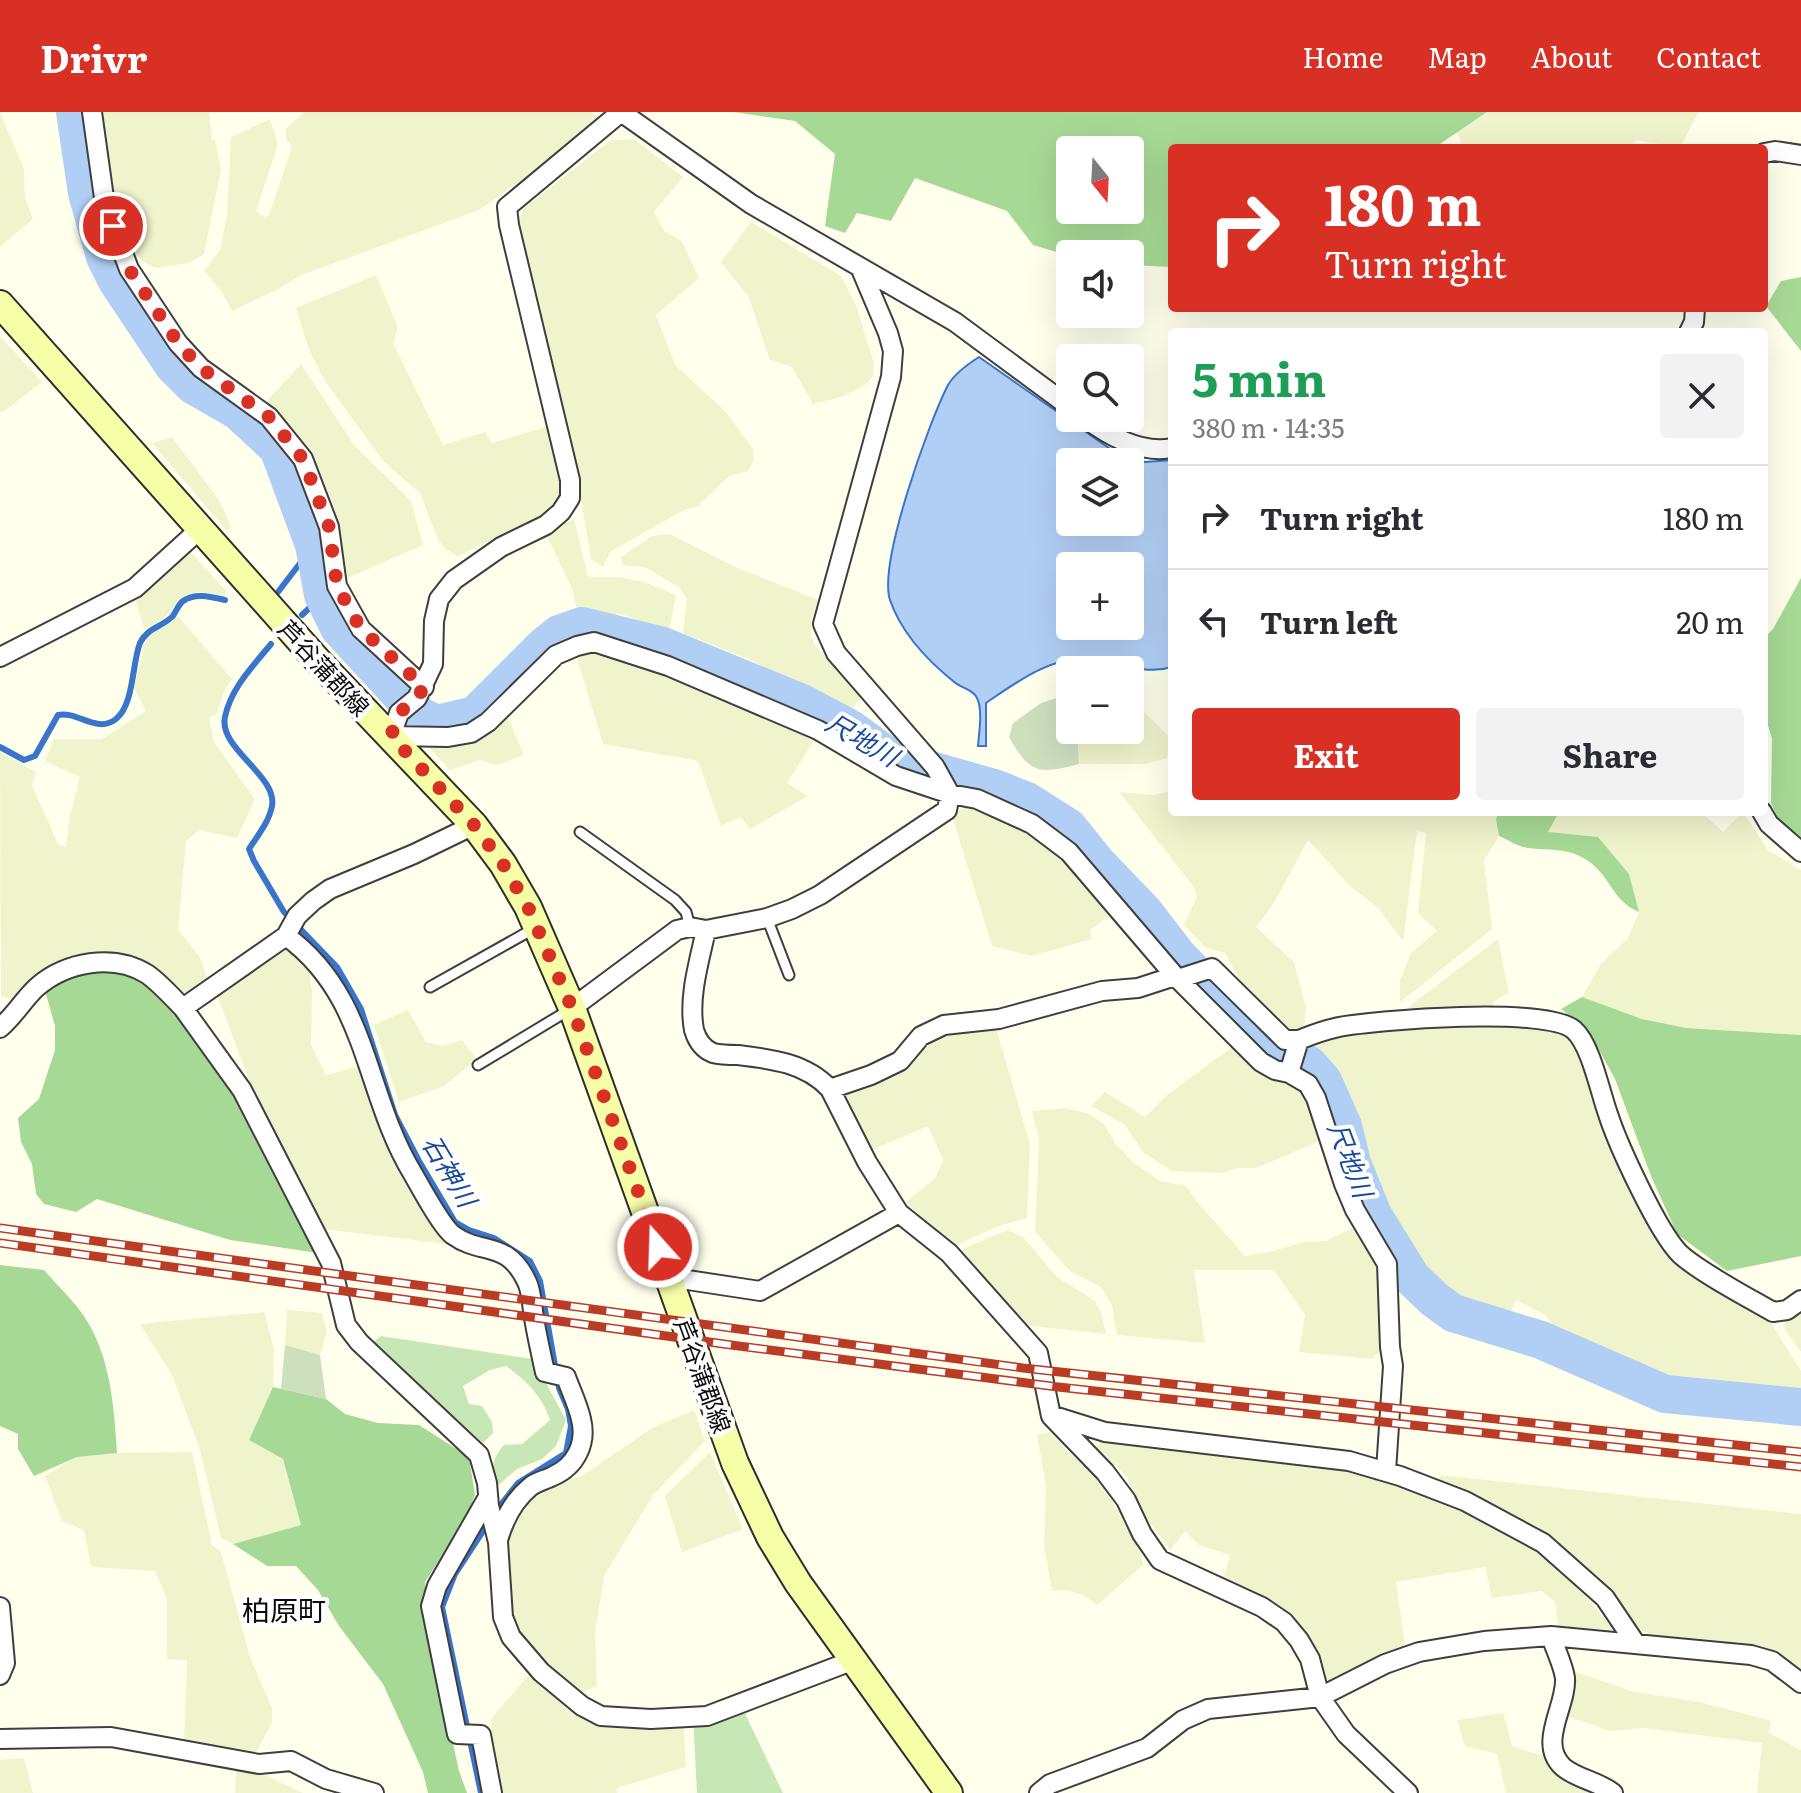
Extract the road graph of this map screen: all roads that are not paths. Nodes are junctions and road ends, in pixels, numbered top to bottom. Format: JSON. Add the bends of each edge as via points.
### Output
{"nodes":[{"id":1,"x":92,"y":112,"type":"edge"},
{"id":2,"x":621,"y":112,"type":"edge"},
{"id":3,"x":1768,"y":152,"type":"edge"},
{"id":4,"x":1801,"y":155,"type":"edge"},
{"id":5,"x":860,"y":267,"type":"junction"},
{"id":6,"x":0,"y":304,"type":"edge"},
{"id":7,"x":1056,"y":397,"type":"edge"},
{"id":8,"x":1105,"y":432,"type":"edge"},
{"id":9,"x":1168,"y":449,"type":"edge"},
{"id":10,"x":200,"y":529,"type":"junction"},
{"id":11,"x":0,"y":657,"type":"edge"},
{"id":12,"x":420,"y":693,"type":"junction"},
{"id":13,"x":395,"y":725,"type":"junction"},
{"id":14,"x":942,"y":782,"type":"junction"},
{"id":15,"x":1764,"y":816,"type":"edge"},
{"id":16,"x":474,"y":825,"type":"junction"},
{"id":17,"x":580,"y":832,"type":"dead end"},
{"id":18,"x":1801,"y":852,"type":"edge"},
{"id":19,"x":767,"y":918,"type":"junction"},
{"id":20,"x":291,"y":927,"type":"junction"},
{"id":21,"x":537,"y":927,"type":"junction"},
{"id":22,"x":698,"y":929,"type":"junction"},
{"id":23,"x":789,"y":975,"type":"dead end"},
{"id":24,"x":1179,"y":977,"type":"junction"},
{"id":25,"x":430,"y":987,"type":"dead end"},
{"id":26,"x":183,"y":1008,"type":"junction"},
{"id":27,"x":572,"y":1008,"type":"junction"},
{"id":28,"x":1,"y":1023,"type":"edge"},
{"id":29,"x":1298,"y":1045,"type":"junction"},
{"id":30,"x":478,"y":1065,"type":"dead end"},
{"id":31,"x":1289,"y":1071,"type":"junction"},
{"id":32,"x":830,"y":1089,"type":"junction"},
{"id":33,"x":899,"y":1213,"type":"junction"},
{"id":34,"x":668,"y":1277,"type":"junction"},
{"id":35,"x":1801,"y":1300,"type":"edge"},
{"id":36,"x":1051,"y":1416,"type":"junction"},
{"id":37,"x":1386,"y":1471,"type":"junction"},
{"id":38,"x":489,"y":1502,"type":"junction"},
{"id":39,"x":496,"y":1535,"type":"junction"},
{"id":40,"x":0,"y":1607,"type":"edge"},
{"id":41,"x":1551,"y":1636,"type":"junction"},
{"id":42,"x":1636,"y":1644,"type":"junction"},
{"id":43,"x":854,"y":1660,"type":"junction"},
{"id":44,"x":0,"y":1675,"type":"edge"},
{"id":45,"x":1801,"y":1683,"type":"edge"},
{"id":46,"x":1320,"y":1697,"type":"junction"},
{"id":47,"x":0,"y":1739,"type":"edge"},
{"id":48,"x":324,"y":1786,"type":"edge"},
{"id":49,"x":374,"y":1793,"type":"edge"},
{"id":50,"x":492,"y":1793,"type":"edge"},
{"id":51,"x":949,"y":1793,"type":"edge"},
{"id":52,"x":1039,"y":1793,"type":"edge"},
{"id":53,"x":1408,"y":1793,"type":"edge"},
{"id":54,"x":1613,"y":1793,"type":"edge"}],
"edges":[{"from":1,"to":12,"type":"street","via":[[105,205],[129,269],[178,343],[201,368],[269,417],[303,459],[329,527],[337,586],[361,629]]},
{"from":2,"to":5,"type":"street","via":[[751,204]]},
{"from":2,"to":12,"type":"street","via":[[507,207],[570,498],[546,525],[501,547],[454,580],[439,599],[433,664]]},
{"from":3,"to":4,"type":"street"},
{"from":5,"to":7,"type":"street","via":[[955,322]]},
{"from":5,"to":14,"type":"street","via":[[888,333],[891,377],[823,624],[836,653]]},
{"from":6,"to":10,"type":"main road","name":"芦谷蒲郡線"},
{"from":8,"to":9,"type":"street","via":[[1134,445]]},
{"from":10,"to":11,"type":"street","via":[[135,588]]},
{"from":10,"to":13,"type":"main road","name":"芦谷蒲郡線","via":[[319,662]]},
{"from":12,"to":13,"type":"street"},
{"from":13,"to":14,"type":"street","via":[[448,737],[471,733],[556,655],[594,642],[754,701],[818,730],[896,776]]},
{"from":13,"to":16,"type":"main road","name":"芦谷蒲郡線"},
{"from":14,"to":19,"type":"street","via":[[947,810],[820,895]]},
{"from":14,"to":24,"type":"street","via":[[1032,824],[1069,852]]},
{"from":15,"to":18,"type":"street"},
{"from":16,"to":20,"type":"street","via":[[330,889]]},
{"from":16,"to":21,"type":"main road","name":"芦谷蒲郡線","via":[[503,864]]},
{"from":17,"to":22,"type":"lane","via":[[675,900]]},
{"from":19,"to":22,"type":"street"},
{"from":19,"to":23,"type":"lane"},
{"from":20,"to":26,"type":"street"},
{"from":20,"to":39,"type":"street","via":[[355,1023],[383,1110],[411,1171],[451,1234],[505,1254],[519,1268],[529,1285],[545,1372],[566,1377],[582,1420],[579,1453],[571,1464],[532,1485],[514,1503]]},
{"from":21,"to":25,"type":"lane"},
{"from":21,"to":27,"type":"main road","name":"芦谷蒲郡線"},
{"from":22,"to":27,"type":"street","via":[[677,930]]},
{"from":22,"to":32,"type":"street","via":[[693,995],[700,1044],[713,1053],[800,1067]]},
{"from":24,"to":29,"type":"street","via":[[1212,968],[1285,1040]]},
{"from":24,"to":31,"type":"street","via":[[1261,1062]]},
{"from":24,"to":32,"type":"street","via":[[999,1019],[944,1025],[921,1036],[900,1061]]},
{"from":26,"to":28,"type":"street","via":[[147,974],[102,962],[54,974]]},
{"from":26,"to":38,"type":"street","via":[[242,1090],[331,1263],[346,1325],[479,1455]]},
{"from":27,"to":30,"type":"lane"},
{"from":27,"to":34,"type":"main road","name":"芦谷蒲郡線"},
{"from":29,"to":31,"type":"street"},
{"from":29,"to":35,"type":"street","via":[[1339,1027],[1396,1020],[1504,1017],[1562,1023],[1575,1030],[1584,1045],[1614,1133],[1669,1242],[1773,1312]]},
{"from":31,"to":37,"type":"street","via":[[1308,1084],[1316,1098],[1355,1210],[1387,1264],[1393,1366]]},
{"from":32,"to":33,"type":"street"},
{"from":33,"to":34,"type":"street","via":[[760,1291]]},
{"from":33,"to":36,"type":"street","via":[[949,1253],[1038,1353]]},
{"from":34,"to":43,"type":"main road","name":"芦谷蒲郡線","via":[[756,1508],[798,1583]]},
{"from":36,"to":37,"type":"street","via":[[1105,1432],[1349,1461]]},
{"from":36,"to":46,"type":"street","via":[[1105,1472],[1160,1560],[1284,1622],[1310,1659]]},
{"from":37,"to":42,"type":"street","via":[[1465,1501],[1543,1543],[1605,1598]]},
{"from":38,"to":39,"type":"street"},
{"from":38,"to":50,"type":"street","via":[[437,1586],[431,1606],[457,1734],[481,1735]]},
{"from":39,"to":43,"type":"street","via":[[503,1617],[511,1637],[541,1672],[601,1716],[707,1716]]},
{"from":40,"to":44,"type":"street","via":[[5,1663]]},
{"from":41,"to":42,"type":"street"},
{"from":41,"to":46,"type":"street","via":[[1419,1652]]},
{"from":41,"to":54,"type":"street","via":[[1565,1675],[1552,1739],[1555,1754],[1562,1766]]},
{"from":42,"to":45,"type":"street","via":[[1751,1655],[1772,1661]]},
{"from":43,"to":51,"type":"main road","name":"芦谷蒲郡線"},
{"from":46,"to":52,"type":"street","via":[[1208,1709],[1183,1720],[1147,1748],[1050,1784]]},
{"from":46,"to":53,"type":"street","via":[[1346,1734]]},
{"from":47,"to":48,"type":"street","via":[[111,1737],[259,1764],[291,1761]]},
{"from":48,"to":49,"type":"street"}]}
